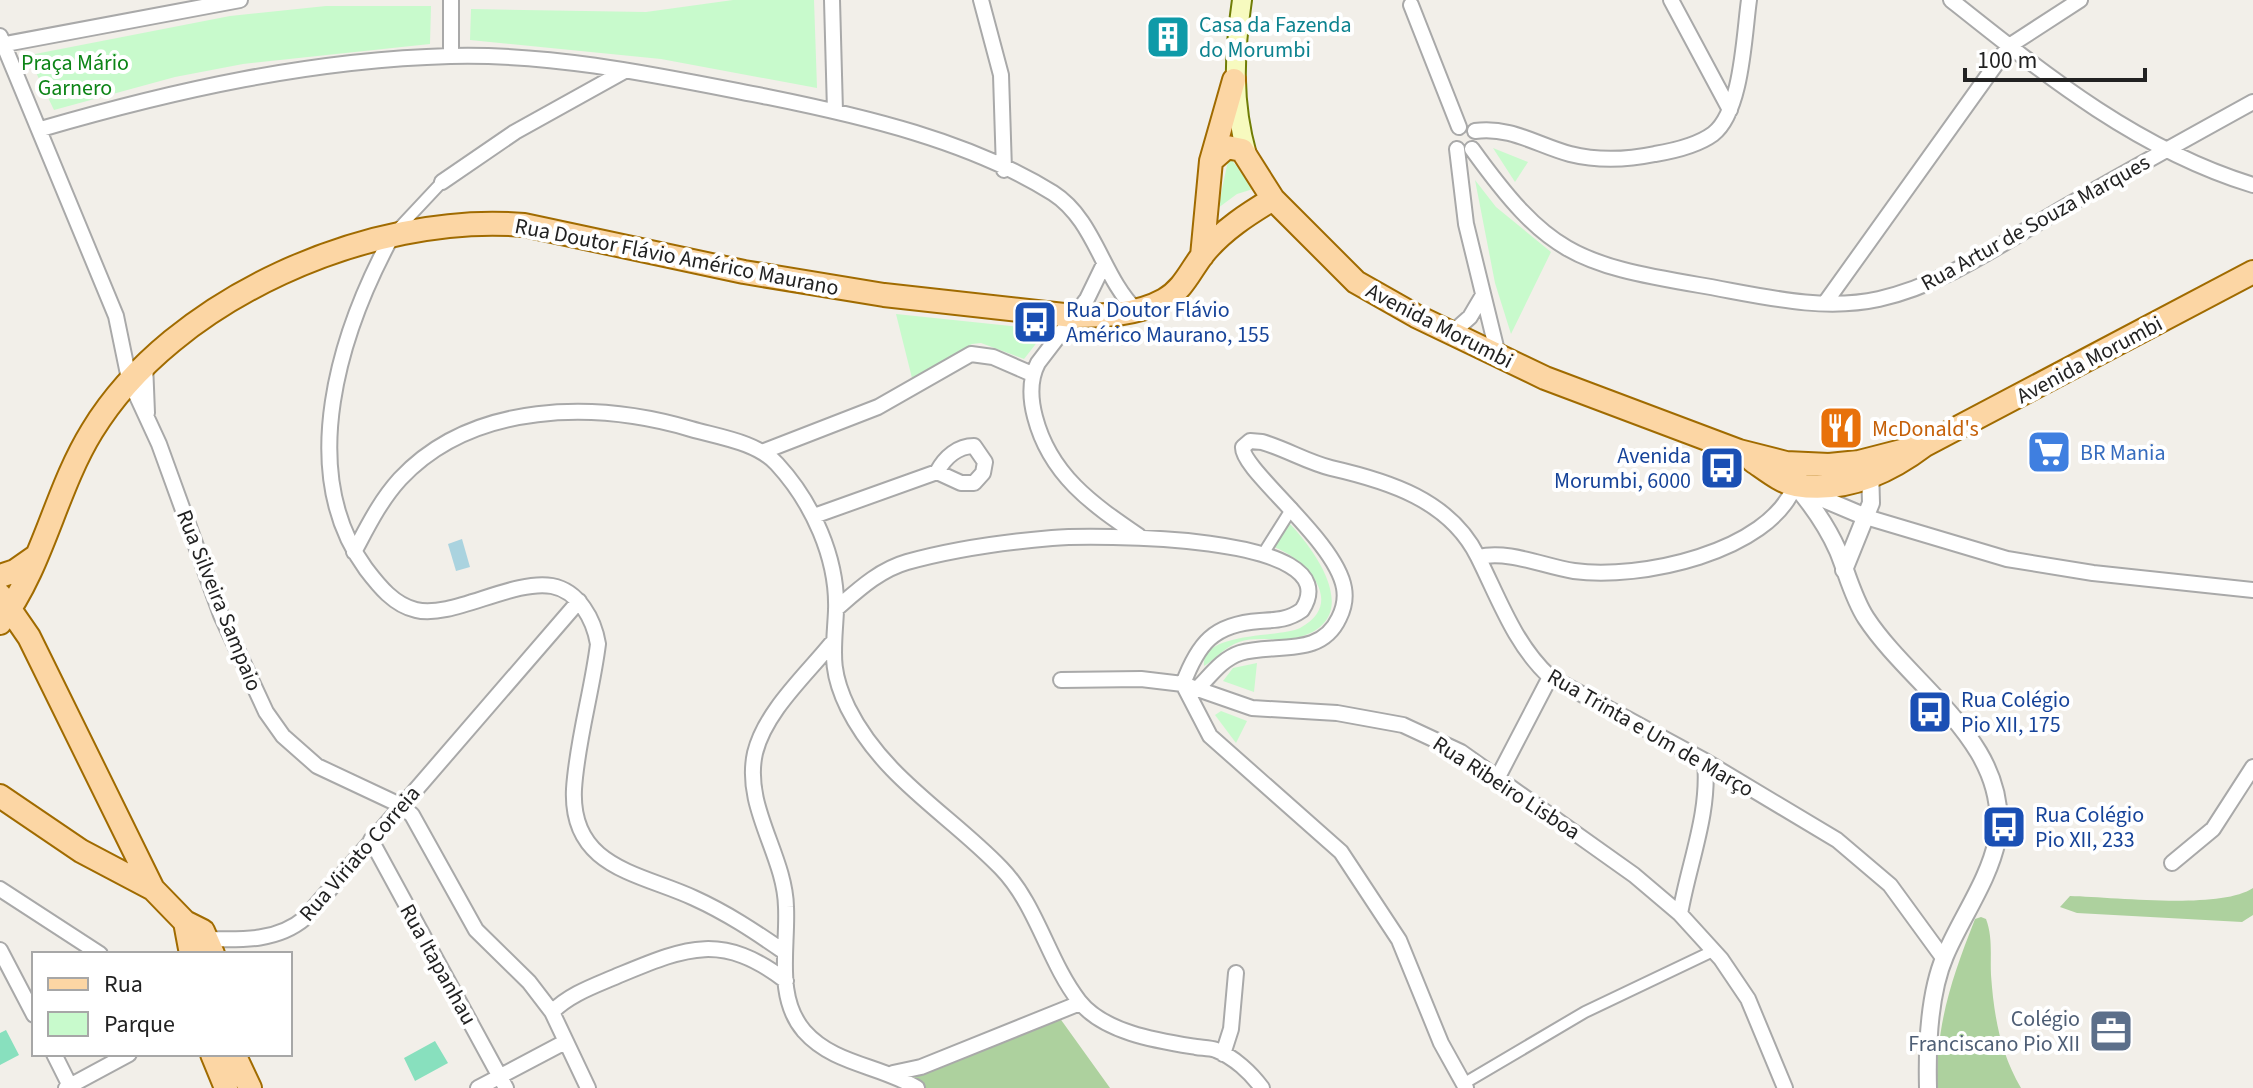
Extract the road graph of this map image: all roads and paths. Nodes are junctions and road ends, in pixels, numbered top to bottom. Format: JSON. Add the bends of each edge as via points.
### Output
{"nodes":[{"id":1,"x":240,"y":0,"type":"edge"},
{"id":2,"x":451,"y":0,"type":"edge"},
{"id":3,"x":832,"y":0,"type":"edge"},
{"id":4,"x":981,"y":0,"type":"edge"},
{"id":5,"x":1242,"y":0,"type":"edge"},
{"id":6,"x":1671,"y":0,"type":"edge"},
{"id":7,"x":1749,"y":0,"type":"edge"},
{"id":8,"x":1951,"y":0,"type":"edge"},
{"id":9,"x":2080,"y":0,"type":"edge"},
{"id":10,"x":1411,"y":5,"type":"dead end"},
{"id":11,"x":1,"y":41,"type":"edge"},
{"id":12,"x":2009,"y":46,"type":"junction"},
{"id":13,"x":451,"y":56,"type":"junction"},
{"id":14,"x":623,"y":72,"type":"junction"},
{"id":15,"x":1234,"y":80,"type":"junction"},
{"id":16,"x":2253,"y":102,"type":"edge"},
{"id":17,"x":1730,"y":110,"type":"junction"},
{"id":18,"x":835,"y":111,"type":"junction"},
{"id":19,"x":1459,"y":127,"type":"junction"},
{"id":20,"x":41,"y":129,"type":"junction"},
{"id":21,"x":1475,"y":131,"type":"junction"},
{"id":22,"x":1465,"y":149,"type":"junction"},
{"id":23,"x":2168,"y":150,"type":"junction"},
{"id":24,"x":1247,"y":155,"type":"junction"},
{"id":25,"x":1211,"y":161,"type":"junction"},
{"id":26,"x":1004,"y":170,"type":"junction"},
{"id":27,"x":442,"y":182,"type":"joint"},
{"id":28,"x":2253,"y":185,"type":"edge"},
{"id":29,"x":1273,"y":199,"type":"junction"},
{"id":30,"x":1206,"y":218,"type":"junction"},
{"id":31,"x":1226,"y":232,"type":"junction"},
{"id":32,"x":392,"y":236,"type":"junction"},
{"id":33,"x":1202,"y":256,"type":"junction"},
{"id":34,"x":1104,"y":264,"type":"junction"},
{"id":35,"x":2253,"y":272,"type":"edge"},
{"id":36,"x":1483,"y":295,"type":"junction"},
{"id":37,"x":1825,"y":303,"type":"junction"},
{"id":38,"x":1136,"y":310,"type":"junction"},
{"id":39,"x":1073,"y":316,"type":"junction"},
{"id":40,"x":1452,"y":333,"type":"junction"},
{"id":41,"x":1498,"y":355,"type":"junction"},
{"id":42,"x":137,"y":371,"type":"junction"},
{"id":43,"x":1032,"y":374,"type":"junction"},
{"id":44,"x":147,"y":413,"type":"junction"},
{"id":45,"x":1739,"y":451,"type":"junction"},
{"id":46,"x":762,"y":452,"type":"junction"},
{"id":47,"x":1866,"y":467,"type":"junction"},
{"id":48,"x":937,"y":472,"type":"dead end"},
{"id":49,"x":1795,"y":485,"type":"junction"},
{"id":50,"x":1292,"y":508,"type":"junction"},
{"id":51,"x":814,"y":516,"type":"junction"},
{"id":52,"x":1866,"y":517,"type":"junction"},
{"id":53,"x":1139,"y":536,"type":"junction"},
{"id":54,"x":354,"y":552,"type":"junction"},
{"id":55,"x":1263,"y":554,"type":"junction"},
{"id":56,"x":36,"y":556,"type":"junction"},
{"id":57,"x":1478,"y":557,"type":"junction"},
{"id":58,"x":1844,"y":570,"type":"junction"},
{"id":59,"x":0,"y":576,"type":"edge"},
{"id":60,"x":2253,"y":590,"type":"edge"},
{"id":61,"x":579,"y":601,"type":"junction"},
{"id":62,"x":4,"y":609,"type":"edge"},
{"id":63,"x":836,"y":609,"type":"junction"},
{"id":64,"x":831,"y":644,"type":"junction"},
{"id":65,"x":1550,"y":677,"type":"junction"},
{"id":66,"x":1061,"y":680,"type":"dead end"},
{"id":67,"x":1183,"y":684,"type":"junction"},
{"id":68,"x":1198,"y":688,"type":"junction"},
{"id":69,"x":1705,"y":761,"type":"junction"},
{"id":70,"x":2253,"y":767,"type":"edge"},
{"id":71,"x":1498,"y":777,"type":"junction"},
{"id":72,"x":0,"y":796,"type":"edge"},
{"id":73,"x":400,"y":805,"type":"junction"},
{"id":74,"x":371,"y":840,"type":"junction"},
{"id":75,"x":2172,"y":863,"type":"dead end"},
{"id":76,"x":0,"y":889,"type":"edge"},
{"id":77,"x":153,"y":889,"type":"junction"},
{"id":78,"x":1680,"y":914,"type":"junction"},
{"id":79,"x":185,"y":922,"type":"junction"},
{"id":80,"x":211,"y":946,"type":"edge"},
{"id":81,"x":0,"y":950,"type":"edge"},
{"id":82,"x":783,"y":951,"type":"junction"},
{"id":83,"x":1713,"y":951,"type":"junction"},
{"id":84,"x":97,"y":952,"type":"edge"},
{"id":85,"x":191,"y":952,"type":"edge"},
{"id":86,"x":1944,"y":959,"type":"junction"},
{"id":87,"x":1236,"y":973,"type":"dead end"},
{"id":88,"x":786,"y":981,"type":"junction"},
{"id":89,"x":1080,"y":1003,"type":"junction"},
{"id":90,"x":32,"y":1011,"type":"edge"},
{"id":91,"x":552,"y":1012,"type":"junction"},
{"id":92,"x":565,"y":1042,"type":"junction"},
{"id":93,"x":1223,"y":1054,"type":"junction"},
{"id":94,"x":55,"y":1056,"type":"edge"},
{"id":95,"x":125,"y":1056,"type":"edge"},
{"id":96,"x":213,"y":1056,"type":"edge"},
{"id":97,"x":235,"y":1056,"type":"edge"},
{"id":98,"x":893,"y":1073,"type":"junction"},
{"id":99,"x":503,"y":1082,"type":"edge"},
{"id":100,"x":1465,"y":1086,"type":"edge"},
{"id":101,"x":69,"y":1087,"type":"edge"},
{"id":102,"x":226,"y":1088,"type":"edge"},
{"id":103,"x":250,"y":1088,"type":"edge"},
{"id":104,"x":478,"y":1088,"type":"edge"},
{"id":105,"x":588,"y":1088,"type":"edge"},
{"id":106,"x":917,"y":1088,"type":"edge"},
{"id":107,"x":1262,"y":1088,"type":"edge"},
{"id":108,"x":1785,"y":1088,"type":"edge"},
{"id":109,"x":1928,"y":1088,"type":"edge"}],
"edges":[{"from":1,"to":11,"type":"street"},
{"from":2,"to":13,"type":"street"},
{"from":3,"to":18,"type":"street"},
{"from":4,"to":26,"type":"street","via":[[1001,75]]},
{"from":5,"to":15,"type":"main road","name":"Avenida Morumbi"},
{"from":6,"to":17,"type":"street"},
{"from":7,"to":17,"type":"street"},
{"from":8,"to":12,"type":"street"},
{"from":9,"to":12,"type":"street"},
{"from":10,"to":19,"type":"street"},
{"from":11,"to":20,"type":"street"},
{"from":12,"to":23,"type":"street","via":[[2079,100]]},
{"from":12,"to":37,"type":"street"},
{"from":13,"to":14,"type":"street"},
{"from":13,"to":20,"type":"street","via":[[208,84]]},
{"from":14,"to":18,"type":"street"},
{"from":14,"to":27,"type":"street","via":[[515,132]]},
{"from":15,"to":24,"type":"main road","name":"Avenida Morumbi"},
{"from":15,"to":25,"type":"main road"},
{"from":16,"to":23,"type":"street","name":"Rua Artur de Souza Marques"},
{"from":17,"to":21,"type":"street","via":[[1711,136],[1630,159],[1587,157],[1507,132]]},
{"from":18,"to":26,"type":"street","via":[[951,146]]},
{"from":19,"to":21,"type":"street"},
{"from":19,"to":22,"type":"street","via":[[1452,139]]},
{"from":20,"to":42,"type":"street"},
{"from":21,"to":22,"type":"street","via":[[1477,142]]},
{"from":22,"to":36,"type":"street","via":[[1466,224]]},
{"from":22,"to":37,"type":"street","name":"Rua Artur de Souza Marques","via":[[1539,230],[1606,268]]},
{"from":23,"to":28,"type":"street"},
{"from":23,"to":37,"type":"street","name":"Rua Artur de Souza Marques","via":[[1930,282],[1880,299]]},
{"from":24,"to":25,"type":"main road","via":[[1227,147]]},
{"from":24,"to":29,"type":"main road","name":"Avenida Morumbi"},
{"from":25,"to":30,"type":"main road"},
{"from":26,"to":34,"type":"street","via":[[1065,203]]},
{"from":27,"to":32,"type":"street"},
{"from":29,"to":31,"type":"main road","name":"Rua Doutor Flávio Américo Maurano"},
{"from":29,"to":40,"type":"main road","name":"Avenida Morumbi","via":[[1356,282]]},
{"from":30,"to":31,"type":"main road"},
{"from":30,"to":33,"type":"main road"},
{"from":31,"to":33,"type":"main road","name":"Rua Doutor Flávio Américo Maurano"},
{"from":32,"to":39,"type":"main road","name":"Rua Doutor Flávio Américo Maurano","via":[[437,226],[524,225],[783,279]]},
{"from":32,"to":42,"type":"main road","name":"Rua Doutor Flávio Américo Maurano","via":[[332,253],[257,286]]},
{"from":32,"to":54,"type":"street","via":[[355,320],[330,416],[333,492]]},
{"from":33,"to":38,"type":"main road","name":"Rua Doutor Flávio Américo Maurano","via":[[1193,273],[1166,299]]},
{"from":34,"to":38,"type":"street"},
{"from":34,"to":39,"type":"street"},
{"from":35,"to":47,"type":"main road","name":"Avenida Morumbi","via":[[1925,445]]},
{"from":36,"to":40,"type":"street"},
{"from":36,"to":41,"type":"street"},
{"from":38,"to":39,"type":"main road","name":"Rua Doutor Flávio Américo Maurano"},
{"from":39,"to":43,"type":"street"},
{"from":40,"to":41,"type":"main road","name":"Avenida Morumbi"},
{"from":41,"to":45,"type":"main road","name":"Avenida Morumbi"},
{"from":42,"to":44,"type":"street","name":"Rua Silveira Sampaio"},
{"from":42,"to":44,"type":"street","name":"Rua Silveira Sampaio"},
{"from":42,"to":56,"type":"main road","name":"Rua Doutor Flávio Américo Maurano","via":[[91,432]]},
{"from":43,"to":46,"type":"street","via":[[993,357],[971,354],[878,407]]},
{"from":43,"to":53,"type":"street","via":[[1034,413],[1051,458],[1072,487]]},
{"from":44,"to":73,"type":"street","name":"Rua Silveira Sampaio","via":[[221,615],[266,712],[283,736],[317,766]]},
{"from":45,"to":47,"type":"main road","name":"Avenida Morumbi","via":[[1806,466]]},
{"from":45,"to":49,"type":"main road","name":"Avenida Morumbi"},
{"from":46,"to":51,"type":"street","via":[[790,478]]},
{"from":46,"to":54,"type":"street","via":[[669,422],[626,415],[568,412],[516,417],[454,439],[421,460],[377,507]]},
{"from":47,"to":49,"type":"main road","via":[[1810,472]]},
{"from":47,"to":52,"type":"street"},
{"from":48,"to":51,"type":"street"},
{"from":49,"to":52,"type":"street"},
{"from":49,"to":57,"type":"street","via":[[1776,515],[1729,545],[1680,564],[1614,574],[1498,554]]},
{"from":49,"to":58,"type":"street","via":[[1824,521]]},
{"from":50,"to":55,"type":"street"},
{"from":50,"to":57,"type":"street","name":"Rua Trinta e Um de Março","via":[[1248,462],[1241,450],[1246,443],[1284,448],[1418,497],[1454,524]]},
{"from":50,"to":68,"type":"street","name":"Rua Trinta e Um de Março","via":[[1340,573],[1345,594],[1339,617],[1327,634],[1307,646],[1232,657]]},
{"from":51,"to":63,"type":"street","via":[[829,558]]},
{"from":52,"to":58,"type":"street"},
{"from":52,"to":60,"type":"street","via":[[2007,559]]},
{"from":53,"to":55,"type":"street"},
{"from":53,"to":63,"type":"street","via":[[1014,542],[907,562],[881,573]]},
{"from":54,"to":61,"type":"street","via":[[389,595],[420,611],[536,586],[566,591]]},
{"from":55,"to":67,"type":"street","via":[[1301,576],[1307,602],[1288,618],[1239,625],[1213,636],[1196,650]]},
{"from":56,"to":59,"type":"main road"},
{"from":56,"to":62,"type":"main road","name":"Rua Doutor Flávio Américo Maurano"},
{"from":57,"to":65,"type":"street","name":"Rua Trinta e Um de Março","via":[[1510,625]]},
{"from":58,"to":86,"type":"street","via":[[1879,637],[1979,752],[1998,800],[1996,844]]},
{"from":61,"to":73,"type":"street","name":"Rua Viriato Correia"},
{"from":61,"to":82,"type":"street","via":[[598,644],[574,789],[586,840],[608,864],[721,911]]},
{"from":62,"to":77,"type":"main road","name":"Rua Viriato Correia","via":[[29,637]]},
{"from":63,"to":64,"type":"street"},
{"from":64,"to":82,"type":"street","via":[[769,722],[755,755],[754,790],[786,900]]},
{"from":64,"to":89,"type":"street","via":[[838,687],[864,738],[915,794],[1000,867],[1026,903]]},
{"from":65,"to":69,"type":"street","name":"Rua Trinta e Um de Março"},
{"from":65,"to":71,"type":"street"},
{"from":66,"to":67,"type":"street","name":"Rua Ribeiro Lisboa"},
{"from":67,"to":68,"type":"street","name":"Rua Ribeiro Lisboa"},
{"from":67,"to":100,"type":"street","via":[[1210,736],[1341,852],[1399,940],[1441,1043]]},
{"from":68,"to":71,"type":"street","name":"Rua Ribeiro Lisboa","via":[[1252,708],[1337,713],[1403,725],[1443,742]]},
{"from":69,"to":78,"type":"street","via":[[1705,810]]},
{"from":69,"to":86,"type":"street","name":"Rua Trinta e Um de Março","via":[[1864,860],[1890,885]]},
{"from":70,"to":75,"type":"street","via":[[2213,829]]},
{"from":71,"to":78,"type":"street","name":"Rua Ribeiro Lisboa"},
{"from":72,"to":77,"type":"main road","via":[[81,851]]},
{"from":73,"to":74,"type":"street","name":"Rua Viriato Correia"},
{"from":73,"to":91,"type":"street","name":"Rua Silveira Sampaio","via":[[422,829],[476,930]]},
{"from":74,"to":80,"type":"street","name":"Rua Viriato Correia","via":[[291,928]]},
{"from":74,"to":99,"type":"street","name":"Rua Itapanhau"},
{"from":76,"to":84,"type":"street"},
{"from":77,"to":79,"type":"main road","name":"Rua Viriato Correia"},
{"from":78,"to":83,"type":"street","name":"Rua Ribeiro Lisboa"},
{"from":79,"to":80,"type":"main road","name":"Rua Viriato Correia","via":[[203,931]]},
{"from":79,"to":85,"type":"main road"},
{"from":81,"to":90,"type":"street"},
{"from":82,"to":88,"type":"street"},
{"from":83,"to":100,"type":"street","via":[[1585,1012]]},
{"from":83,"to":108,"type":"street","name":"Rua Ribeiro Lisboa","via":[[1748,999]]},
{"from":86,"to":109,"type":"street"},
{"from":87,"to":93,"type":"street"},
{"from":88,"to":91,"type":"street","via":[[746,957],[696,947],[579,993]]},
{"from":88,"to":98,"type":"street","via":[[801,1028],[821,1047],[841,1060]]},
{"from":89,"to":93,"type":"street","via":[[1138,1035]]},
{"from":89,"to":98,"type":"street","via":[[921,1067]]},
{"from":91,"to":92,"type":"street","name":"Rua Silveira Sampaio"},
{"from":92,"to":99,"type":"street"},
{"from":92,"to":105,"type":"street","name":"Rua Silveira Sampaio"},
{"from":93,"to":107,"type":"street"},
{"from":94,"to":101,"type":"street"},
{"from":95,"to":101,"type":"street"},
{"from":96,"to":102,"type":"main road"},
{"from":97,"to":103,"type":"main road"},
{"from":98,"to":106,"type":"street"},
{"from":99,"to":104,"type":"street"}]}
